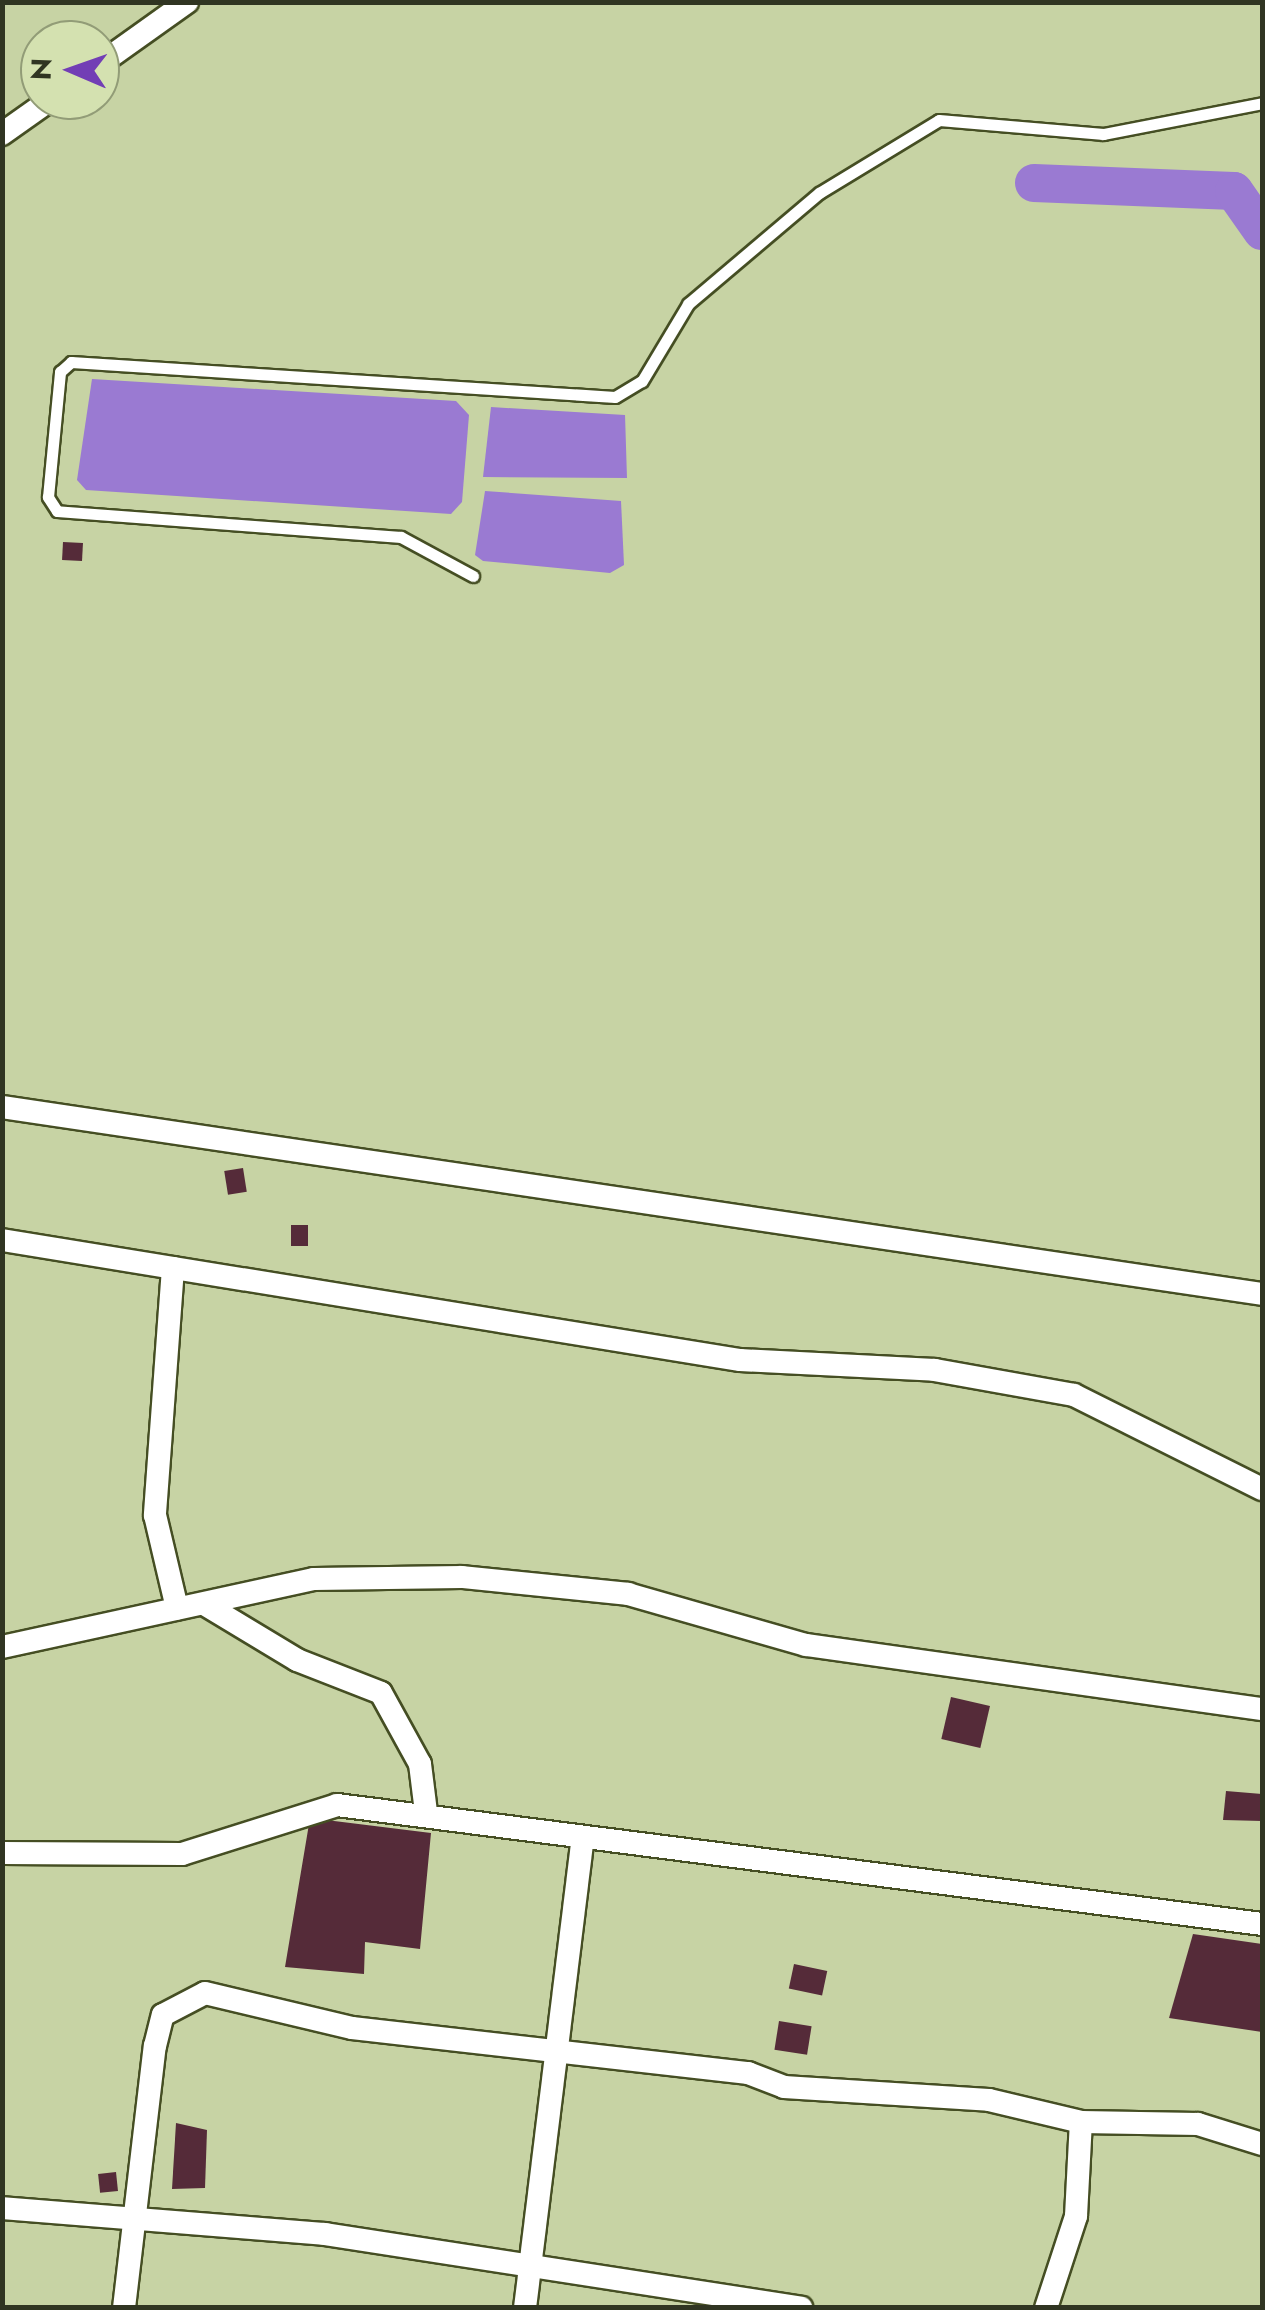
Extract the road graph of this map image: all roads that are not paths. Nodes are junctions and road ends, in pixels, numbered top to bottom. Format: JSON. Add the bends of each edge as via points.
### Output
{"nodes":[{"id":1,"x":187,"y":2,"type":"edge"},
{"id":2,"x":120,"y":50,"type":"edge"},
{"id":3,"x":1262,"y":103,"type":"edge"},
{"id":4,"x":473,"y":576,"type":"dead end"},
{"id":5,"x":2,"y":1107,"type":"edge"},
{"id":6,"x":2,"y":1240,"type":"edge"},
{"id":7,"x":173,"y":1268,"type":"junction"},
{"id":8,"x":1262,"y":1294,"type":"edge"},
{"id":9,"x":1262,"y":1489,"type":"edge"},
{"id":10,"x":206,"y":1605,"type":"junction"},
{"id":11,"x":177,"y":1608,"type":"junction"},
{"id":12,"x":2,"y":1646,"type":"edge"},
{"id":13,"x":1262,"y":1708,"type":"edge"},
{"id":14,"x":426,"y":1812,"type":"junction"},
{"id":15,"x":582,"y":1843,"type":"junction"},
{"id":16,"x":2,"y":1853,"type":"edge"},
{"id":17,"x":1262,"y":1924,"type":"edge"},
{"id":18,"x":555,"y":2054,"type":"junction"},
{"id":19,"x":1081,"y":2122,"type":"junction"},
{"id":20,"x":1262,"y":2144,"type":"edge"},
{"id":21,"x":2,"y":2208,"type":"edge"},
{"id":22,"x":135,"y":2218,"type":"junction"},
{"id":23,"x":531,"y":2262,"type":"junction"},
{"id":24,"x":124,"y":2308,"type":"edge"},
{"id":25,"x":526,"y":2308,"type":"edge"},
{"id":26,"x":801,"y":2308,"type":"edge"},
{"id":27,"x":1046,"y":2308,"type":"edge"}],
"edges":[{"from":1,"to":2,"type":"street"},
{"from":3,"to":4,"type":"lane","via":[[1104,134],[939,120],[819,193],[688,304],[642,382],[616,397],[71,362],[60,372],[48,497],[57,511],[401,537]]},
{"from":5,"to":8,"type":"street"},
{"from":6,"to":7,"type":"street"},
{"from":7,"to":9,"type":"street","via":[[740,1360],[935,1370],[1074,1395]]},
{"from":7,"to":11,"type":"street","via":[[155,1514]]},
{"from":10,"to":11,"type":"street"},
{"from":10,"to":13,"type":"street","via":[[340,1575],[610,1591],[806,1644]]},
{"from":10,"to":14,"type":"street","via":[[297,1660],[381,1692],[420,1764]]},
{"from":11,"to":12,"type":"street"},
{"from":14,"to":15,"type":"street"},
{"from":14,"to":16,"type":"street","via":[[337,1805],[182,1854]]},
{"from":15,"to":17,"type":"street","via":[[840,1866]]},
{"from":15,"to":18,"type":"street"},
{"from":18,"to":19,"type":"street","via":[[748,2073],[784,2087],[990,2100]]},
{"from":18,"to":22,"type":"street","via":[[352,2028],[205,1993],[180,2000],[164,2015],[154,2046]]},
{"from":18,"to":23,"type":"street"},
{"from":19,"to":20,"type":"street","via":[[1198,2124]]},
{"from":19,"to":27,"type":"street","via":[[1076,2216]]},
{"from":21,"to":22,"type":"street"},
{"from":22,"to":23,"type":"street"},
{"from":22,"to":24,"type":"street"},
{"from":23,"to":25,"type":"street"},
{"from":23,"to":26,"type":"street"}]}
